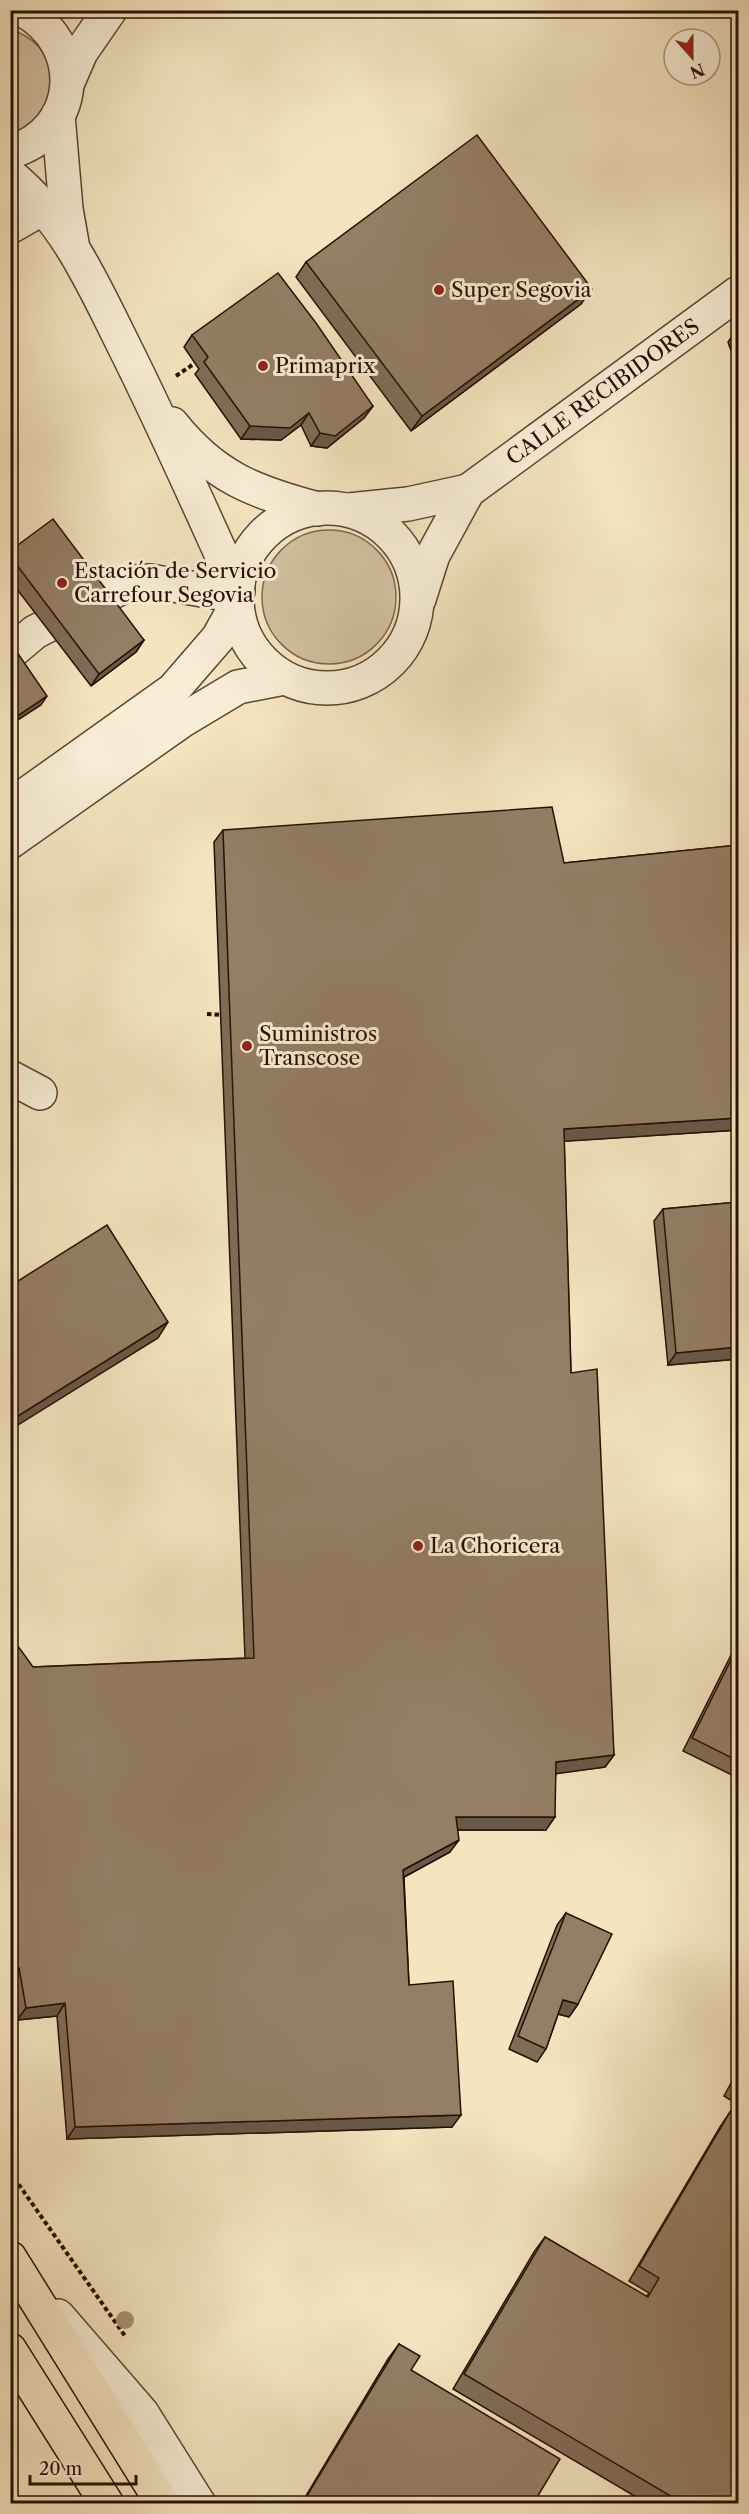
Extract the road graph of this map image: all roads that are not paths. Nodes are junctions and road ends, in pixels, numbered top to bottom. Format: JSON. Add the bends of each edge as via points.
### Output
{"nodes":[{"id":1,"x":110,"y":10,"type":"edge"},
{"id":2,"x":39,"y":12,"type":"edge"},
{"id":3,"x":68,"y":82,"type":"junction"},
{"id":4,"x":58,"y":115,"type":"junction"},
{"id":5,"x":10,"y":152,"type":"edge"},
{"id":6,"x":10,"y":175,"type":"edge"},
{"id":7,"x":43,"y":208,"type":"junction"},
{"id":8,"x":10,"y":227,"type":"edge"},
{"id":9,"x":73,"y":245,"type":"junction"},
{"id":10,"x":738,"y":293,"type":"edge"},
{"id":11,"x":159,"y":390,"type":"junction"},
{"id":12,"x":468,"y":491,"type":"junction"},
{"id":13,"x":333,"y":510,"type":"junction"},
{"id":14,"x":237,"y":597,"type":"junction"},
{"id":15,"x":418,"y":601,"type":"junction"},
{"id":16,"x":10,"y":653,"type":"edge"},
{"id":17,"x":284,"y":678,"type":"junction"},
{"id":18,"x":15,"y":793,"type":"edge"},
{"id":19,"x":10,"y":842,"type":"edge"},
{"id":20,"x":10,"y":1077,"type":"edge"},
{"id":21,"x":40,"y":1094,"type":"dead end"},
{"id":22,"x":15,"y":2265,"type":"edge"},
{"id":23,"x":10,"y":2350,"type":"edge"},
{"id":24,"x":107,"y":2504,"type":"edge"},
{"id":25,"x":163,"y":2504,"type":"edge"},
{"id":26,"x":199,"y":2504,"type":"edge"}],
"edges":[{"from":1,"to":3,"type":"street","via":[[81,52]]},
{"from":2,"to":3,"type":"street","via":[[59,44]]},
{"from":3,"to":4,"type":"street"},
{"from":4,"to":5,"type":"street","via":[[31,144]]},
{"from":4,"to":9,"type":"street"},
{"from":6,"to":7,"type":"street"},
{"from":7,"to":8,"type":"street"},
{"from":7,"to":9,"type":"street"},
{"from":9,"to":11,"type":"street"},
{"from":10,"to":12,"type":"street","name":"CALLE RECIBIDORES"},
{"from":11,"to":13,"type":"street","via":[[184,439],[212,465],[242,484],[279,499]]},
{"from":11,"to":14,"type":"street"},
{"from":12,"to":13,"type":"street","name":"CALLE RECIBIDORES","via":[[408,504]]},
{"from":12,"to":15,"type":"street","name":"CALLE RECIBIDORES","via":[[433,555]]},
{"from":13,"to":14,"type":"street","via":[[300,512],[269,529],[247,557]]},
{"from":13,"to":15,"type":"street","via":[[367,517],[385,528],[410,561]]},
{"from":14,"to":16,"type":"street","via":[[150,580],[132,582],[35,632]]},
{"from":14,"to":17,"type":"street","via":[[241,626],[251,646]]},
{"from":14,"to":18,"type":"street","via":[[218,638],[173,690]]},
{"from":15,"to":17,"type":"street","via":[[411,633],[403,648],[379,672],[349,686],[332,688],[315,688]]},
{"from":17,"to":19,"type":"street","via":[[238,687],[183,720]]},
{"from":20,"to":21,"type":"street"},
{"from":22,"to":25,"type":"main road"},
{"from":22,"to":26,"type":"street","via":[[142,2414]]},
{"from":23,"to":24,"type":"main road"}]}
